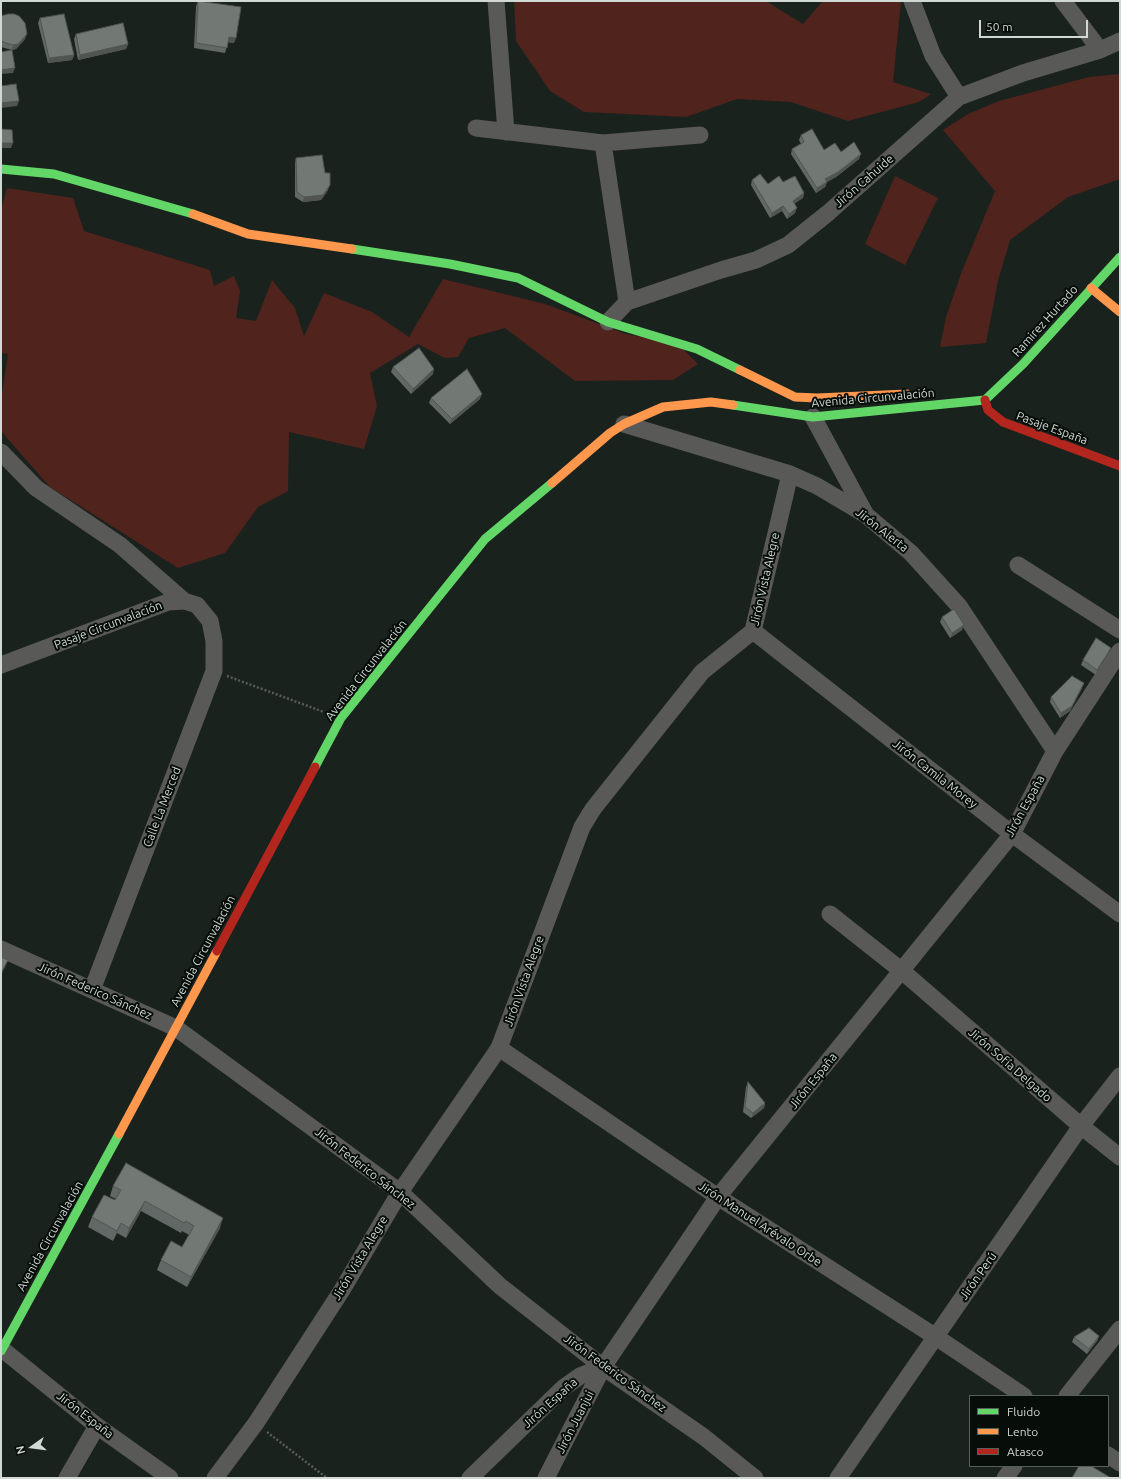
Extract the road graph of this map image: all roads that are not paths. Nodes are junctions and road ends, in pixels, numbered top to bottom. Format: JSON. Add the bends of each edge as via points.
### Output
{"nodes":[{"id":1,"x":496,"y":1,"type":"edge"},
{"id":2,"x":912,"y":1,"type":"edge"},
{"id":3,"x":1063,"y":1,"type":"edge"},
{"id":4,"x":1120,"y":41,"type":"edge"},
{"id":5,"x":1100,"y":50,"type":"junction"},
{"id":6,"x":959,"y":97,"type":"junction"},
{"id":7,"x":476,"y":128,"type":"dead end"},
{"id":8,"x":506,"y":132,"type":"junction"},
{"id":9,"x":700,"y":135,"type":"dead end"},
{"id":10,"x":603,"y":143,"type":"junction"},
{"id":11,"x":1,"y":169,"type":"edge"},
{"id":12,"x":1120,"y":258,"type":"edge"},
{"id":13,"x":1091,"y":288,"type":"junction"},
{"id":14,"x":627,"y":302,"type":"junction"},
{"id":15,"x":1120,"y":312,"type":"edge"},
{"id":16,"x":608,"y":322,"type":"junction"},
{"id":17,"x":916,"y":393,"type":"dead end"},
{"id":18,"x":962,"y":393,"type":"dead end"},
{"id":19,"x":985,"y":400,"type":"junction"},
{"id":20,"x":813,"y":417,"type":"junction"},
{"id":21,"x":624,"y":424,"type":"junction"},
{"id":22,"x":1,"y":452,"type":"edge"},
{"id":23,"x":1120,"y":466,"type":"edge"},
{"id":24,"x":790,"y":474,"type":"junction"},
{"id":25,"x":866,"y":515,"type":"junction"},
{"id":26,"x":1018,"y":565,"type":"dead end"},
{"id":27,"x":184,"y":601,"type":"junction"},
{"id":28,"x":1120,"y":630,"type":"edge"},
{"id":29,"x":753,"y":631,"type":"junction"},
{"id":30,"x":1120,"y":651,"type":"edge"},
{"id":31,"x":1,"y":665,"type":"edge"},
{"id":32,"x":1055,"y":751,"type":"junction"},
{"id":33,"x":1012,"y":834,"type":"junction"},
{"id":34,"x":830,"y":914,"type":"dead end"},
{"id":35,"x":1120,"y":914,"type":"edge"},
{"id":36,"x":1,"y":949,"type":"edge"},
{"id":37,"x":902,"y":971,"type":"junction"},
{"id":38,"x":92,"y":990,"type":"junction"},
{"id":39,"x":176,"y":1028,"type":"junction"},
{"id":40,"x":500,"y":1048,"type":"junction"},
{"id":41,"x":1120,"y":1076,"type":"edge"},
{"id":42,"x":1081,"y":1126,"type":"junction"},
{"id":43,"x":1120,"y":1157,"type":"edge"},
{"id":44,"x":400,"y":1192,"type":"junction"},
{"id":45,"x":718,"y":1197,"type":"junction"},
{"id":46,"x":1120,"y":1329,"type":"edge"},
{"id":47,"x":936,"y":1337,"type":"junction"},
{"id":48,"x":2,"y":1350,"type":"edge"},
{"id":49,"x":603,"y":1367,"type":"junction"},
{"id":50,"x":1023,"y":1395,"type":"edge"},
{"id":51,"x":1068,"y":1395,"type":"edge"},
{"id":52,"x":97,"y":1426,"type":"junction"},
{"id":53,"x":1109,"y":1456,"type":"edge"},
{"id":54,"x":1120,"y":1463,"type":"edge"},
{"id":55,"x":1013,"y":1467,"type":"edge"},
{"id":56,"x":67,"y":1478,"type":"edge"},
{"id":57,"x":170,"y":1478,"type":"edge"},
{"id":58,"x":215,"y":1478,"type":"edge"},
{"id":59,"x":470,"y":1478,"type":"edge"},
{"id":60,"x":546,"y":1478,"type":"edge"},
{"id":61,"x":755,"y":1478,"type":"edge"},
{"id":62,"x":838,"y":1478,"type":"edge"},
{"id":63,"x":1005,"y":1478,"type":"edge"}],
"edges":[{"from":1,"to":8,"type":"street"},
{"from":2,"to":6,"type":"street","via":[[934,56]]},
{"from":3,"to":5,"type":"street"},
{"from":4,"to":5,"type":"street","name":"Jirón Cahuide"},
{"from":5,"to":6,"type":"street","name":"Jirón Cahuide","via":[[1023,73]]},
{"from":6,"to":14,"type":"street","name":"Jirón Cahuide","via":[[788,245],[756,260]]},
{"from":7,"to":8,"type":"street"},
{"from":8,"to":10,"type":"street"},
{"from":9,"to":10,"type":"street"},
{"from":10,"to":14,"type":"street"},
{"from":11,"to":16,"type":"main road","via":[[54,174],[182,210],[248,234],[450,264],[518,278]]},
{"from":12,"to":13,"type":"main road","name":"Ramirez Hurtado"},
{"from":13,"to":15,"type":"main road"},
{"from":13,"to":19,"type":"main road","name":"Ramirez Hurtado","via":[[1023,364]]},
{"from":14,"to":16,"type":"street","name":"Jirón Cahuide"},
{"from":16,"to":17,"type":"main road","via":[[697,349],[795,397]]},
{"from":18,"to":19,"type":"main road"},
{"from":19,"to":20,"type":"main road","name":"Avenida Circunvalación"},
{"from":19,"to":23,"type":"main road","name":"Pasaje España","via":[[988,410],[1003,422]]},
{"from":20,"to":21,"type":"main road","name":"Avenida Circunvalación","via":[[711,402],[664,406]]},
{"from":20,"to":25,"type":"street"},
{"from":21,"to":24,"type":"street","name":"Jirón Alerta"},
{"from":21,"to":39,"type":"main road","name":"Avenida Circunvalación","via":[[485,539],[341,718]]},
{"from":22,"to":27,"type":"street","via":[[36,488],[120,545]]},
{"from":24,"to":25,"type":"street","name":"Jirón Alerta","via":[[817,486]]},
{"from":24,"to":29,"type":"street","name":"Jirón Vista Alegre"},
{"from":25,"to":32,"type":"street","name":"Jirón Alerta","via":[[911,553],[959,606]]},
{"from":26,"to":28,"type":"street"},
{"from":27,"to":31,"type":"street","name":"Pasaje Circunvalación","via":[[168,602]]},
{"from":27,"to":38,"type":"street","name":"Calle La Merced","via":[[197,605],[210,621],[214,640],[214,671]]},
{"from":29,"to":33,"type":"street","name":"Jirón Camila Morey"},
{"from":29,"to":40,"type":"street","name":"Jirón Vista Alegre","via":[[702,672],[582,827]]},
{"from":30,"to":32,"type":"street","name":"Jirón España"},
{"from":32,"to":33,"type":"street","name":"Jirón España"},
{"from":33,"to":35,"type":"street","name":"Jirón Camila Morey"},
{"from":33,"to":37,"type":"street","name":"Jirón España"},
{"from":34,"to":37,"type":"street","name":"Jirón Sofía Delgado"},
{"from":36,"to":38,"type":"street","name":"Jirón Federico Sánchez"},
{"from":37,"to":42,"type":"street","name":"Jirón Sofía Delgado"},
{"from":37,"to":45,"type":"street","name":"Jirón España"},
{"from":38,"to":39,"type":"street","name":"Jirón Federico Sánchez"},
{"from":39,"to":44,"type":"street","name":"Jirón Federico Sánchez"},
{"from":39,"to":48,"type":"main road","name":"Avenida Circunvalación"},
{"from":40,"to":44,"type":"street","name":"Jirón Vista Alegre"},
{"from":40,"to":45,"type":"street","name":"Jirón Manuel Arévalo Orbe"},
{"from":41,"to":42,"type":"street","name":"Jirón Perú"},
{"from":42,"to":43,"type":"street","name":"Jirón Sofía Delgado"},
{"from":42,"to":47,"type":"street","name":"Jirón Perú"},
{"from":44,"to":49,"type":"street","name":"Jirón Federico Sánchez","via":[[500,1286]]},
{"from":44,"to":58,"type":"street","name":"Jirón Vista Alegre","via":[[342,1290],[256,1423]]},
{"from":45,"to":47,"type":"street","name":"Jirón Manuel Arévalo Orbe"},
{"from":45,"to":49,"type":"street","name":"Jirón España"},
{"from":46,"to":51,"type":"street"},
{"from":47,"to":50,"type":"street","name":"Jirón Manuel Arévalo Orbe"},
{"from":47,"to":62,"type":"street","name":"Jirón Perú"},
{"from":48,"to":52,"type":"street","name":"Jirón España"},
{"from":49,"to":59,"type":"street","name":"Jirón España","via":[[580,1376],[563,1388]]},
{"from":49,"to":60,"type":"street","name":"Jirón Juanjui"},
{"from":49,"to":61,"type":"street","name":"Jirón Federico Sánchez","via":[[704,1437]]},
{"from":52,"to":56,"type":"street"},
{"from":52,"to":57,"type":"street","name":"Jirón España"},
{"from":53,"to":54,"type":"street"},
{"from":55,"to":63,"type":"street"}]}
